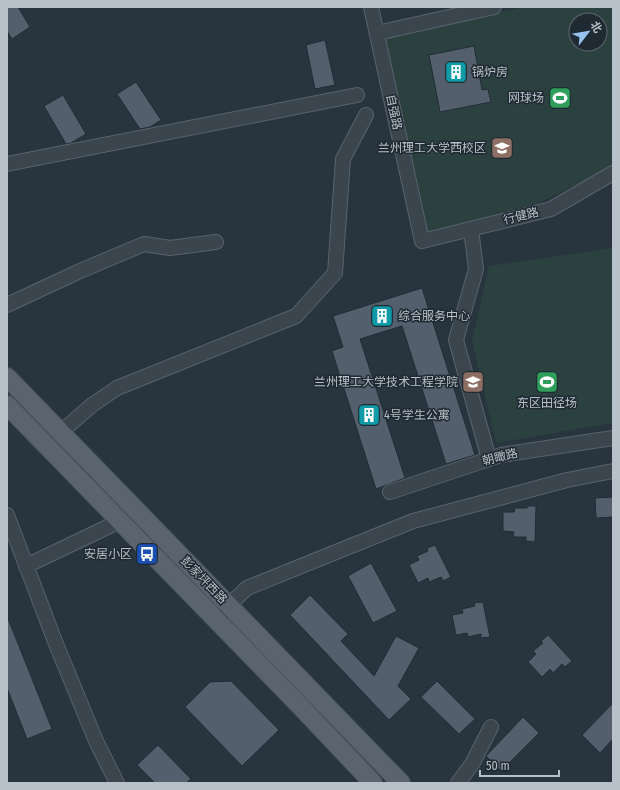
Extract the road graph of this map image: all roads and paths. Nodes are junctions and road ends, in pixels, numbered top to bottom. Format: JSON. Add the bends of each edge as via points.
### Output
{"nodes":[{"id":1,"x":371,"y":7,"type":"edge"},
{"id":2,"x":494,"y":7,"type":"edge"},
{"id":3,"x":377,"y":33,"type":"junction"},
{"id":4,"x":357,"y":95,"type":"dead end"},
{"id":5,"x":366,"y":115,"type":"dead end"},
{"id":6,"x":7,"y":164,"type":"edge"},
{"id":7,"x":613,"y":173,"type":"edge"},
{"id":8,"x":471,"y":229,"type":"junction"},
{"id":9,"x":422,"y":241,"type":"joint"},
{"id":10,"x":216,"y":242,"type":"dead end"},
{"id":11,"x":7,"y":305,"type":"edge"},
{"id":12,"x":7,"y":376,"type":"edge"},
{"id":13,"x":7,"y":406,"type":"edge"},
{"id":14,"x":61,"y":432,"type":"junction"},
{"id":15,"x":613,"y":438,"type":"edge"},
{"id":16,"x":490,"y":459,"type":"junction"},
{"id":17,"x":613,"y":471,"type":"edge"},
{"id":18,"x":390,"y":492,"type":"dead end"},
{"id":19,"x":7,"y":515,"type":"edge"},
{"id":20,"x":120,"y":521,"type":"junction"},
{"id":21,"x":26,"y":566,"type":"junction"},
{"id":22,"x":229,"y":605,"type":"junction"},
{"id":23,"x":218,"y":622,"type":"junction"},
{"id":24,"x":491,"y":727,"type":"dead end"},
{"id":25,"x":365,"y":780,"type":"edge"},
{"id":26,"x":116,"y":782,"type":"edge"},
{"id":27,"x":401,"y":783,"type":"edge"},
{"id":28,"x":458,"y":783,"type":"edge"}],
"edges":[{"from":1,"to":3,"type":"street","name":"自强路"},
{"from":2,"to":3,"type":"street"},
{"from":3,"to":9,"type":"street","name":"自强路"},
{"from":4,"to":6,"type":"street"},
{"from":5,"to":14,"type":"street","via":[[343,159],[335,273],[296,316],[117,388],[92,405]]},
{"from":7,"to":8,"type":"street","name":"行健路","via":[[551,209]]},
{"from":8,"to":9,"type":"street","name":"行健路"},
{"from":8,"to":16,"type":"street","via":[[476,269],[456,340]]},
{"from":10,"to":11,"type":"street","via":[[170,248],[144,244]]},
{"from":12,"to":14,"type":"main road","name":"彭家坪西路"},
{"from":13,"to":20,"type":"main road","name":"彭家坪西路"},
{"from":14,"to":22,"type":"main road","name":"彭家坪西路"},
{"from":15,"to":16,"type":"street","name":"朝瞰路","via":[[501,455]]},
{"from":16,"to":18,"type":"street","name":"朝瞰路"},
{"from":17,"to":22,"type":"street","via":[[567,480],[413,521],[247,588]]},
{"from":19,"to":21,"type":"street"},
{"from":20,"to":21,"type":"street"},
{"from":20,"to":23,"type":"main road","name":"彭家坪西路"},
{"from":21,"to":26,"type":"street","via":[[93,734]]},
{"from":22,"to":23,"type":"street"},
{"from":22,"to":27,"type":"main road","name":"彭家坪西路"},
{"from":23,"to":25,"type":"main road","name":"彭家坪西路"},
{"from":24,"to":28,"type":"street","via":[[472,764]]}]}
